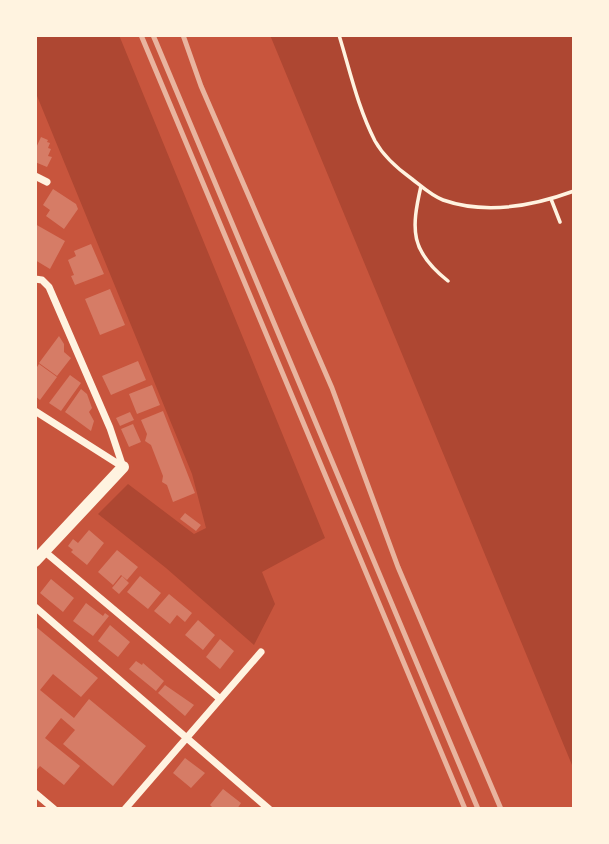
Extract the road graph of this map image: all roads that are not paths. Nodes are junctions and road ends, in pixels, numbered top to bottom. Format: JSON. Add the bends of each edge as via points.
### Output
{"nodes":[{"id":1,"x":35,"y":177,"type":"edge"},
{"id":2,"x":47,"y":182,"type":"dead end"},
{"id":3,"x":35,"y":279,"type":"edge"},
{"id":4,"x":35,"y":411,"type":"edge"},
{"id":5,"x":123,"y":467,"type":"junction"},
{"id":6,"x":40,"y":556,"type":"edge"},
{"id":7,"x":35,"y":607,"type":"edge"},
{"id":8,"x":261,"y":652,"type":"dead end"},
{"id":9,"x":219,"y":698,"type":"junction"},
{"id":10,"x":186,"y":737,"type":"junction"},
{"id":11,"x":35,"y":793,"type":"edge"},
{"id":12,"x":54,"y":809,"type":"edge"},
{"id":13,"x":125,"y":809,"type":"edge"},
{"id":14,"x":269,"y":809,"type":"edge"}],
"edges":[{"from":1,"to":2,"type":"street"},
{"from":3,"to":5,"type":"street","via":[[49,287]]},
{"from":4,"to":5,"type":"street"},
{"from":5,"to":6,"type":"street"},
{"from":6,"to":9,"type":"street"},
{"from":7,"to":10,"type":"street"},
{"from":8,"to":9,"type":"street"},
{"from":9,"to":10,"type":"street"},
{"from":10,"to":13,"type":"street"},
{"from":10,"to":14,"type":"street"},
{"from":11,"to":12,"type":"street"}]}
